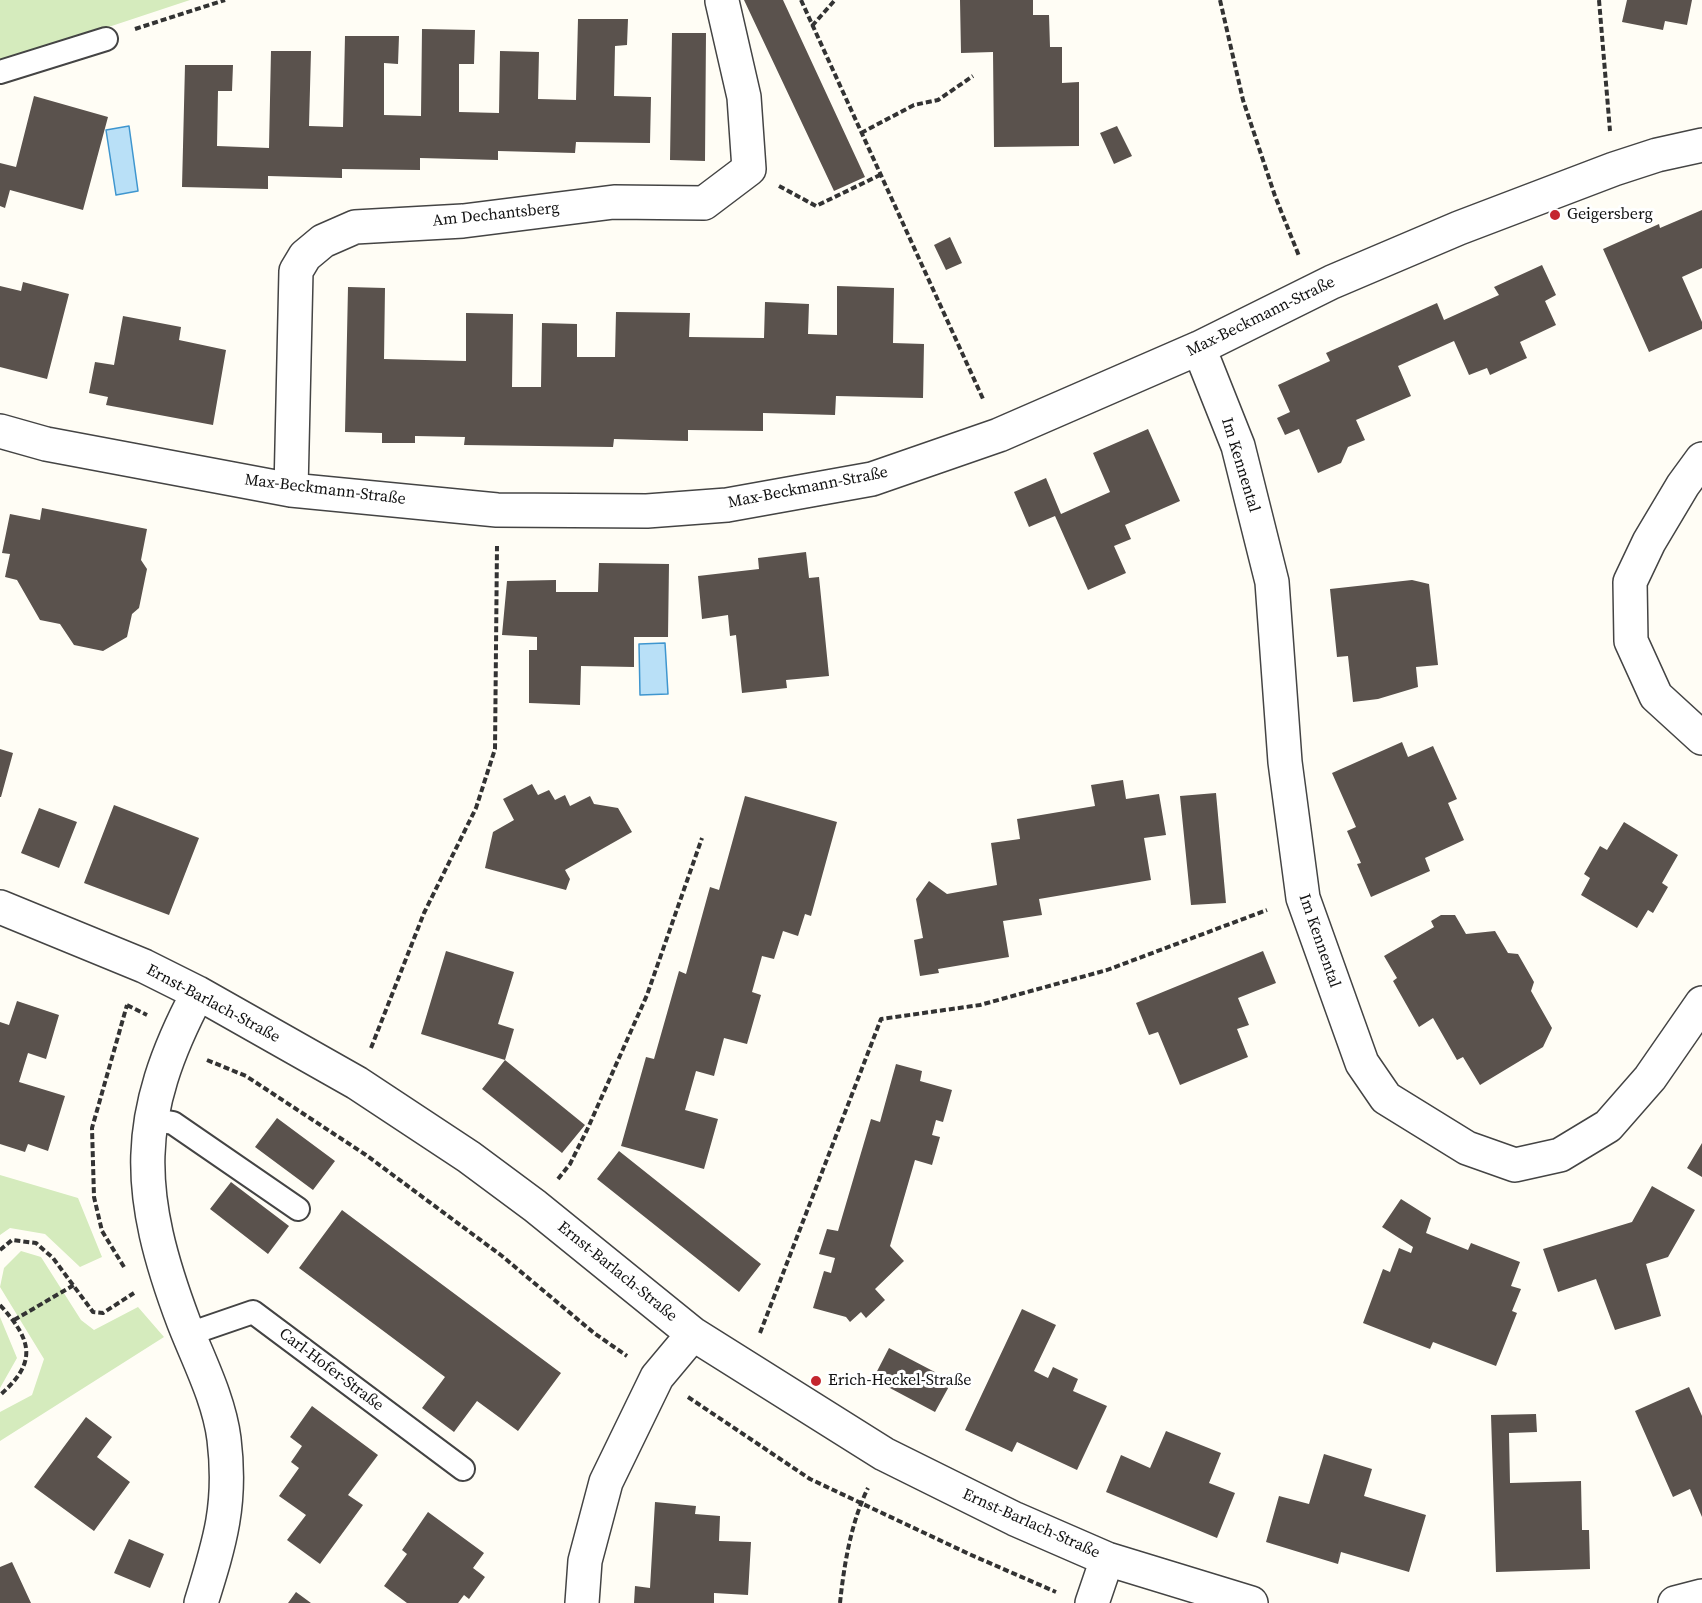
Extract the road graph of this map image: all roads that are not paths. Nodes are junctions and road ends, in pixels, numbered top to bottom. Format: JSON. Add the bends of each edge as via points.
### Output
{"nodes":[{"id":1,"x":722,"y":1,"type":"edge"},
{"id":2,"x":106,"y":39,"type":"road end"},
{"id":3,"x":0,"y":72,"type":"edge"},
{"id":4,"x":1702,"y":145,"type":"edge"},
{"id":5,"x":1199,"y":348,"type":"junction"},
{"id":6,"x":0,"y":431,"type":"edge"},
{"id":7,"x":1702,"y":459,"type":"edge"},
{"id":8,"x":291,"y":490,"type":"junction"},
{"id":9,"x":1702,"y":738,"type":"edge"},
{"id":10,"x":0,"y":907,"type":"edge"},
{"id":11,"x":198,"y":993,"type":"junction"},
{"id":12,"x":1702,"y":1004,"type":"edge"},
{"id":13,"x":149,"y":1119,"type":"junction"},
{"id":14,"x":298,"y":1209,"type":"dead end"},
{"id":15,"x":189,"y":1334,"type":"junction"},
{"id":16,"x":693,"y":1334,"type":"junction"},
{"id":17,"x":463,"y":1469,"type":"dead end"},
{"id":18,"x":1107,"y":1559,"type":"junction"},
{"id":19,"x":1702,"y":1596,"type":"edge"},
{"id":20,"x":201,"y":1603,"type":"edge"},
{"id":21,"x":582,"y":1603,"type":"edge"},
{"id":22,"x":1092,"y":1603,"type":"edge"},
{"id":23,"x":1251,"y":1603,"type":"edge"},
{"id":24,"x":1675,"y":1603,"type":"edge"}],
"edges":[{"from":1,"to":8,"type":"street","name":"Am Dechantsberg","via":[[744,97],[749,169],[704,203],[614,202],[463,221],[355,227],[323,241],[305,256],[296,272]]},
{"from":2,"to":3,"type":"lane"},
{"from":4,"to":5,"type":"street","name":"Max-Beckmann-Straße","via":[[1614,169],[1460,228],[1313,291]]},
{"from":5,"to":8,"type":"street","name":"Max-Beckmann-Straße","via":[[999,435],[872,479],[727,505],[647,511],[497,510]]},
{"from":5,"to":12,"type":"street","name":"Im Kennental","via":[[1238,446],[1272,582],[1285,762],[1303,898],[1362,1063],[1386,1098],[1467,1148],[1515,1165],[1560,1155],[1608,1126],[1650,1078]]},
{"from":6,"to":8,"type":"street","name":"Max-Beckmann-Straße","via":[[46,444]]},
{"from":7,"to":9,"type":"street","via":[[1649,542],[1630,582],[1631,641],[1656,696]]},
{"from":10,"to":11,"type":"street","name":"Ernst-Barlach-Straße","via":[[144,966]]},
{"from":11,"to":13,"type":"street","via":[[178,1031]]},
{"from":11,"to":16,"type":"street","name":"Ernst-Barlach-Straße","via":[[357,1083],[469,1157]]},
{"from":13,"to":14,"type":"lane","via":[[173,1123]]},
{"from":13,"to":15,"type":"street","via":[[146,1157],[150,1212],[166,1274]]},
{"from":15,"to":17,"type":"lane","name":"Carl-Hofer-Straße","via":[[253,1312]]},
{"from":15,"to":20,"type":"street","via":[[224,1436],[227,1486],[223,1531]]},
{"from":16,"to":18,"type":"street","name":"Ernst-Barlach-Straße","via":[[884,1454],[1014,1519]]},
{"from":16,"to":21,"type":"street","via":[[657,1377],[606,1482],[585,1561]]},
{"from":18,"to":22,"type":"street"},
{"from":18,"to":23,"type":"street","name":"Ernst-Barlach-Straße"},
{"from":19,"to":24,"type":"street"}]}
